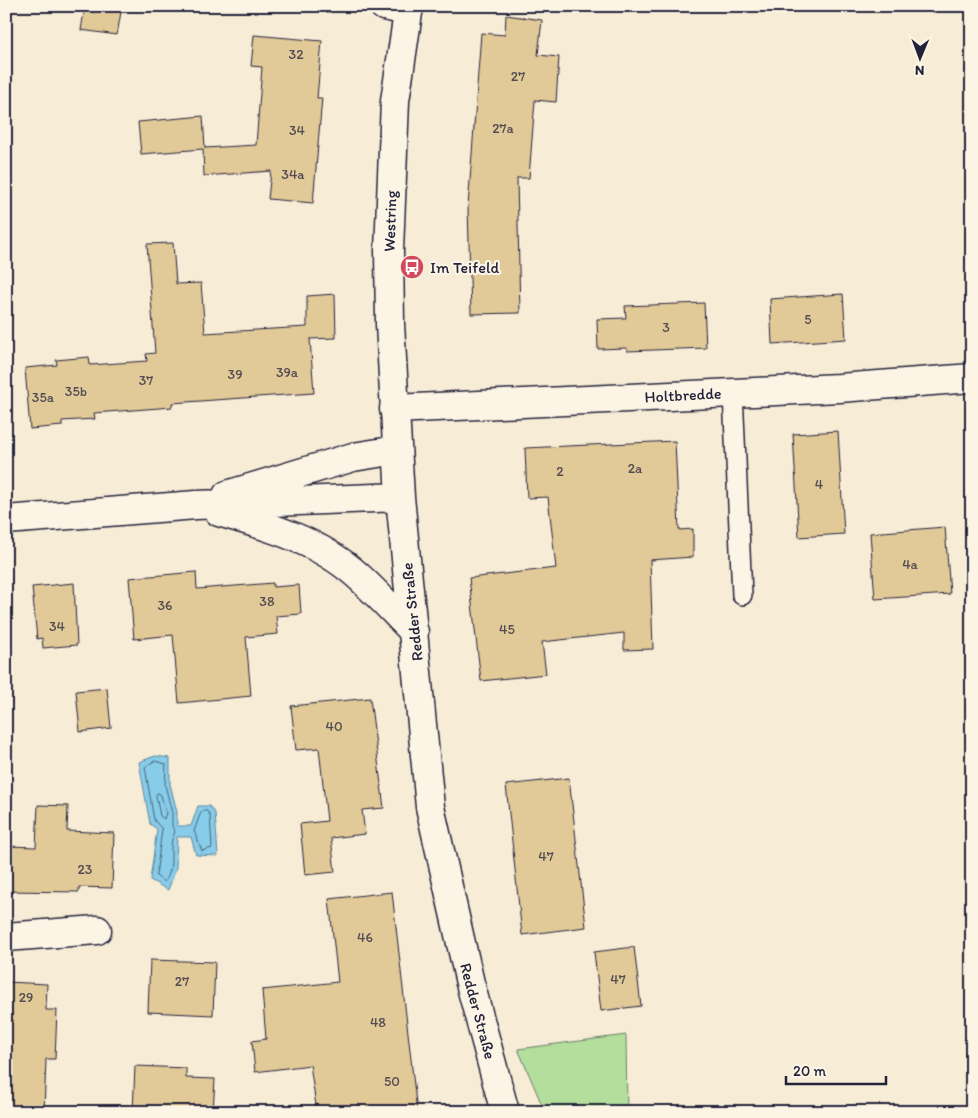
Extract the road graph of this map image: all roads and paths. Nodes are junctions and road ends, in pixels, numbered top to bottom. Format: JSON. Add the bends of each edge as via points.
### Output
{"nodes":[{"id":1,"x":400,"y":8,"type":"edge"},
{"id":2,"x":972,"y":378,"type":"edge"},
{"id":3,"x":734,"y":393,"type":"junction"},
{"id":4,"x":394,"y":409,"type":"junction"},
{"id":5,"x":396,"y":450,"type":"junction"},
{"id":6,"x":400,"y":498,"type":"junction"},
{"id":7,"x":196,"y":505,"type":"junction"},
{"id":8,"x":6,"y":520,"type":"edge"},
{"id":9,"x":742,"y":595,"type":"dead end"},
{"id":10,"x":414,"y":632,"type":"junction"},
{"id":11,"x":96,"y":930,"type":"dead end"},
{"id":12,"x":6,"y":937,"type":"edge"},
{"id":13,"x":505,"y":1112,"type":"edge"}],
"edges":[{"from":1,"to":4,"type":"street","name":"Westring","via":[[389,250]]},
{"from":2,"to":3,"type":"street","name":"Holtbredde"},
{"from":3,"to":4,"type":"street","name":"Holtbredde"},
{"from":3,"to":9,"type":"lane"},
{"from":4,"to":5,"type":"street","name":"Westring"},
{"from":5,"to":6,"type":"street","name":"Westring"},
{"from":5,"to":7,"type":"street","via":[[353,457]]},
{"from":6,"to":7,"type":"street"},
{"from":6,"to":10,"type":"street","name":"Redder Straße"},
{"from":7,"to":8,"type":"street"},
{"from":7,"to":10,"type":"street","via":[[256,522],[308,543],[356,575]]},
{"from":10,"to":13,"type":"street","name":"Redder Straße","via":[[430,807],[470,983]]},
{"from":11,"to":12,"type":"street"}]}
